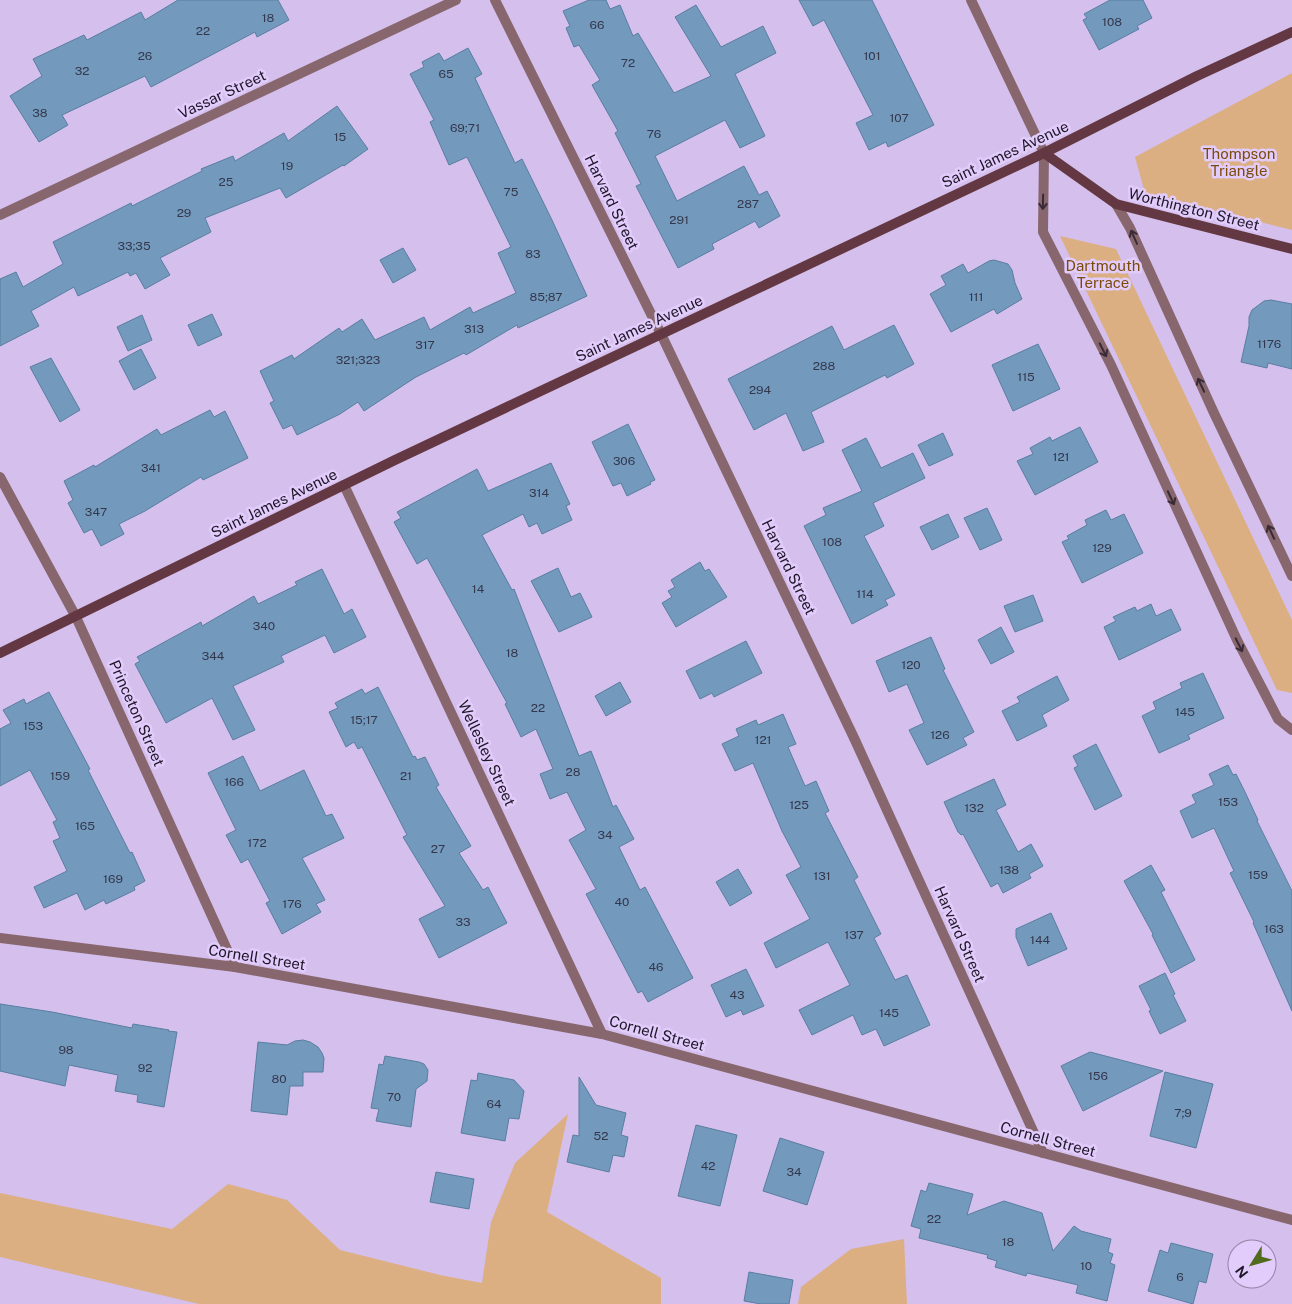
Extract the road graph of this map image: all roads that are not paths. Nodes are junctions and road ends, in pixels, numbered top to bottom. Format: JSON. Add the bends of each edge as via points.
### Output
{"nodes":[{"id":1,"x":456,"y":0,"type":"edge"},
{"id":2,"x":495,"y":0,"type":"edge"},
{"id":3,"x":971,"y":0,"type":"edge"},
{"id":4,"x":1292,"y":32,"type":"edge"},
{"id":5,"x":1044,"y":153,"type":"junction"},
{"id":6,"x":1116,"y":204,"type":"junction"},
{"id":7,"x":0,"y":214,"type":"edge"},
{"id":8,"x":1292,"y":249,"type":"edge"},
{"id":9,"x":661,"y":334,"type":"junction"},
{"id":10,"x":0,"y":477,"type":"edge"},
{"id":11,"x":344,"y":485,"type":"junction"},
{"id":12,"x":1292,"y":576,"type":"edge"},
{"id":13,"x":76,"y":617,"type":"junction"},
{"id":14,"x":0,"y":653,"type":"edge"},
{"id":15,"x":1292,"y":730,"type":"edge"},
{"id":16,"x":0,"y":938,"type":"edge"},
{"id":17,"x":235,"y":967,"type":"junction"},
{"id":18,"x":602,"y":1034,"type":"junction"},
{"id":19,"x":1043,"y":1153,"type":"junction"},
{"id":20,"x":1292,"y":1220,"type":"edge"}],
"edges":[{"from":1,"to":7,"type":"street","name":"Vassar Street"},
{"from":2,"to":9,"type":"street","name":"Harvard Street"},
{"from":3,"to":5,"type":"street"},
{"from":4,"to":5,"type":"main road","name":"Saint James Avenue"},
{"from":5,"to":6,"type":"main road","name":"Worthington Street"},
{"from":5,"to":9,"type":"main road","name":"Saint James Avenue"},
{"from":5,"to":15,"type":"street","one_way":true,"via":[[1043,232],[1111,365],[1237,640],[1278,719]]},
{"from":6,"to":8,"type":"main road","name":"Worthington Street"},
{"from":12,"to":6,"type":"street","one_way":true},
{"from":9,"to":11,"type":"main road","name":"Saint James Avenue"},
{"from":9,"to":19,"type":"street","name":"Harvard Street","via":[[855,740]]},
{"from":10,"to":13,"type":"street","name":"Princeton Street"},
{"from":11,"to":13,"type":"main road","name":"Saint James Avenue"},
{"from":11,"to":18,"type":"street","name":"Wellesley Street"},
{"from":13,"to":14,"type":"main road","name":"Saint James Avenue"},
{"from":13,"to":17,"type":"street","name":"Princeton Street"},
{"from":16,"to":17,"type":"street","name":"Cornell Street"},
{"from":17,"to":18,"type":"street","name":"Cornell Street"},
{"from":18,"to":19,"type":"street","name":"Cornell Street"},
{"from":19,"to":20,"type":"street","name":"Cornell Street"}]}
